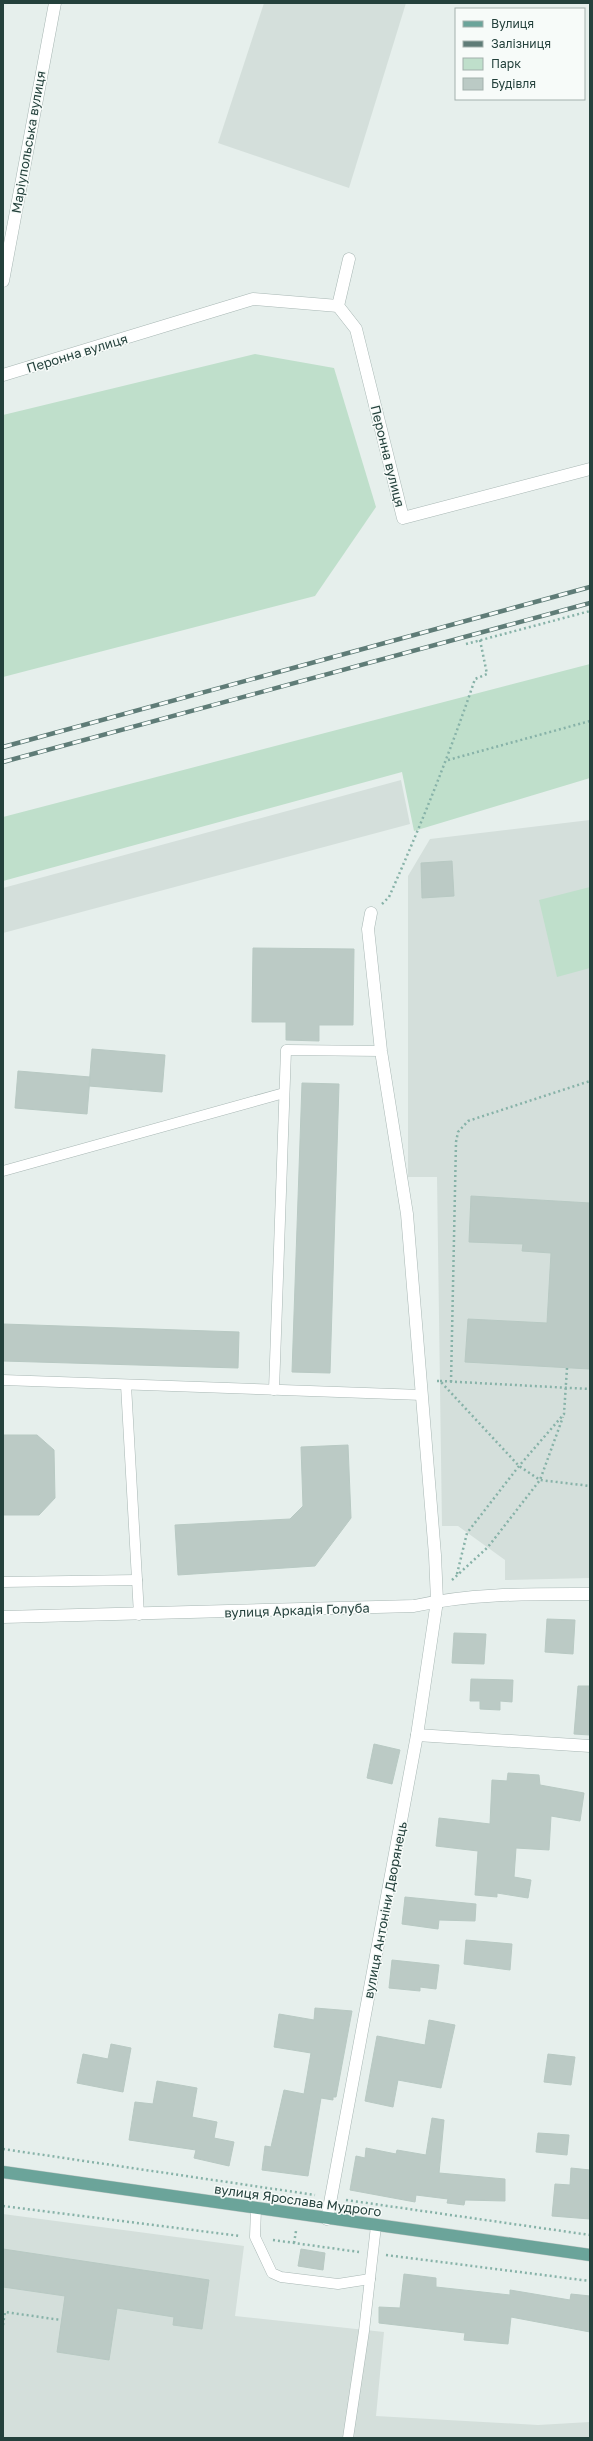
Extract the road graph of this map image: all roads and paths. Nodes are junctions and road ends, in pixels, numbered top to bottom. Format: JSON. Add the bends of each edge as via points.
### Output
{"nodes":[{"id":1,"x":55,"y":3,"type":"edge"},
{"id":2,"x":349,"y":259,"type":"dead end"},
{"id":3,"x":3,"y":281,"type":"edge"},
{"id":4,"x":338,"y":306,"type":"junction"},
{"id":5,"x":3,"y":376,"type":"edge"},
{"id":6,"x":590,"y":469,"type":"edge"},
{"id":7,"x":590,"y":611,"type":"edge"},
{"id":8,"x":480,"y":640,"type":"junction"},
{"id":9,"x":466,"y":644,"type":"dead end"},
{"id":10,"x":590,"y":721,"type":"edge"},
{"id":11,"x":447,"y":760,"type":"junction"},
{"id":12,"x":371,"y":913,"type":"joint"},
{"id":13,"x":381,"y":1051,"type":"junction"},
{"id":14,"x":590,"y":1081,"type":"edge"},
{"id":15,"x":284,"y":1093,"type":"junction"},
{"id":16,"x":3,"y":1171,"type":"edge"},
{"id":17,"x":567,"y":1368,"type":"dead end"},
{"id":18,"x":3,"y":1380,"type":"edge"},
{"id":19,"x":421,"y":1381,"type":"junction"},
{"id":20,"x":440,"y":1381,"type":"junction"},
{"id":21,"x":451,"y":1382,"type":"junction"},
{"id":22,"x":126,"y":1385,"type":"junction"},
{"id":23,"x":566,"y":1387,"type":"junction"},
{"id":24,"x":590,"y":1389,"type":"edge"},
{"id":25,"x":274,"y":1390,"type":"junction"},
{"id":26,"x":422,"y":1395,"type":"junction"},
{"id":27,"x":564,"y":1414,"type":"junction"},
{"id":28,"x":518,"y":1466,"type":"junction"},
{"id":29,"x":540,"y":1480,"type":"junction"},
{"id":30,"x":590,"y":1486,"type":"edge"},
{"id":31,"x":457,"y":1574,"type":"junction"},
{"id":32,"x":137,"y":1580,"type":"junction"},
{"id":33,"x":3,"y":1582,"type":"edge"},
{"id":34,"x":590,"y":1594,"type":"edge"},
{"id":35,"x":436,"y":1601,"type":"junction"},
{"id":36,"x":139,"y":1615,"type":"junction"},
{"id":37,"x":3,"y":1617,"type":"edge"},
{"id":38,"x":417,"y":1735,"type":"junction"},
{"id":39,"x":590,"y":1746,"type":"edge"},
{"id":40,"x":3,"y":2149,"type":"edge"},
{"id":41,"x":3,"y":2172,"type":"edge"},
{"id":42,"x":302,"y":2193,"type":"junction"},
{"id":43,"x":301,"y":2198,"type":"dead end"},
{"id":44,"x":331,"y":2198,"type":"junction"},
{"id":45,"x":3,"y":2206,"type":"edge"},
{"id":46,"x":256,"y":2208,"type":"junction"},
{"id":47,"x":328,"y":2219,"type":"junction"},
{"id":48,"x":376,"y":2226,"type":"junction"},
{"id":49,"x":296,"y":2231,"type":"dead end"},
{"id":50,"x":590,"y":2235,"type":"edge"},
{"id":51,"x":255,"y":2237,"type":"junction"},
{"id":52,"x":294,"y":2243,"type":"junction"},
{"id":53,"x":373,"y":2254,"type":"junction"},
{"id":54,"x":590,"y":2255,"type":"edge"},
{"id":55,"x":370,"y":2279,"type":"junction"},
{"id":56,"x":590,"y":2281,"type":"edge"},
{"id":57,"x":61,"y":2320,"type":"dead end"},
{"id":58,"x":3,"y":2325,"type":"edge"},
{"id":59,"x":348,"y":2438,"type":"edge"}],
"edges":[{"from":1,"to":3,"type":"street","name":"Маріупольська вулиця"},
{"from":2,"to":4,"type":"street"},
{"from":4,"to":5,"type":"street","name":"Перонна вулиця","via":[[253,299]]},
{"from":4,"to":6,"type":"street","name":"Перонна вулиця","via":[[356,329],[403,518]]},
{"from":7,"to":8,"type":"path"},
{"from":8,"to":9,"type":"path"},
{"from":8,"to":11,"type":"path","via":[[487,674],[475,679]]},
{"from":10,"to":11,"type":"path"},
{"from":11,"to":12,"type":"path","via":[[389,897]]},
{"from":12,"to":13,"type":"street","name":"вулиця Антоніни Дворянець","via":[[368,928]]},
{"from":13,"to":15,"type":"lane","via":[[286,1050]]},
{"from":13,"to":19,"type":"street","name":"вулиця Антоніни Дворянець","via":[[407,1214]]},
{"from":14,"to":21,"type":"path","via":[[468,1121],[458,1132]]},
{"from":15,"to":16,"type":"lane"},
{"from":15,"to":25,"type":"lane"},
{"from":17,"to":23,"type":"path"},
{"from":18,"to":22,"type":"lane"},
{"from":19,"to":20,"type":"path"},
{"from":19,"to":26,"type":"street","name":"вулиця Антоніни Дворянець"},
{"from":20,"to":21,"type":"path"},
{"from":20,"to":28,"type":"path"},
{"from":21,"to":23,"type":"path"},
{"from":22,"to":25,"type":"lane"},
{"from":22,"to":32,"type":"lane"},
{"from":23,"to":24,"type":"path"},
{"from":23,"to":27,"type":"path"},
{"from":25,"to":26,"type":"lane"},
{"from":26,"to":35,"type":"street","name":"вулиця Антоніни Дворянець","via":[[435,1555]]},
{"from":27,"to":28,"type":"path"},
{"from":27,"to":29,"type":"path"},
{"from":28,"to":29,"type":"path"},
{"from":28,"to":31,"type":"path","via":[[467,1533]]},
{"from":29,"to":30,"type":"path"},
{"from":29,"to":31,"type":"path","via":[[488,1547]]},
{"from":31,"to":35,"type":"path"},
{"from":32,"to":33,"type":"lane"},
{"from":32,"to":36,"type":"lane"},
{"from":34,"to":35,"type":"street","name":"вулиця Аркадія Голуба","via":[[517,1595]]},
{"from":35,"to":36,"type":"street","name":"вулиця Аркадія Голуба","via":[[414,1606]]},
{"from":35,"to":38,"type":"street","name":"вулиця Антоніни Дворянець"},
{"from":36,"to":37,"type":"street","name":"вулиця Аркадія Голуба"},
{"from":38,"to":39,"type":"street"},
{"from":38,"to":44,"type":"street","name":"вулиця Антоніни Дворянець"},
{"from":40,"to":42,"type":"path"},
{"from":41,"to":46,"type":"main road","name":"вулиця Ярослава Мудрого"},
{"from":42,"to":43,"type":"path"},
{"from":42,"to":44,"type":"path"},
{"from":44,"to":47,"type":"street","name":"вулиця Антоніни Дворянець"},
{"from":44,"to":50,"type":"path"},
{"from":45,"to":51,"type":"path"},
{"from":46,"to":47,"type":"main road","name":"вулиця Ярослава Мудрого"},
{"from":46,"to":51,"type":"lane"},
{"from":47,"to":48,"type":"main road","name":"вулиця Ярослава Мудрого"},
{"from":48,"to":53,"type":"lane"},
{"from":48,"to":54,"type":"main road","name":"вулиця Ярослава Мудрого"},
{"from":49,"to":52,"type":"path"},
{"from":51,"to":52,"type":"path"},
{"from":51,"to":55,"type":"lane","via":[[266,2264],[272,2273],[281,2277],[338,2284]]},
{"from":52,"to":53,"type":"path"},
{"from":53,"to":55,"type":"lane"},
{"from":53,"to":56,"type":"path"},
{"from":55,"to":59,"type":"lane"},
{"from":57,"to":58,"type":"path","via":[[5,2312]]}]}
